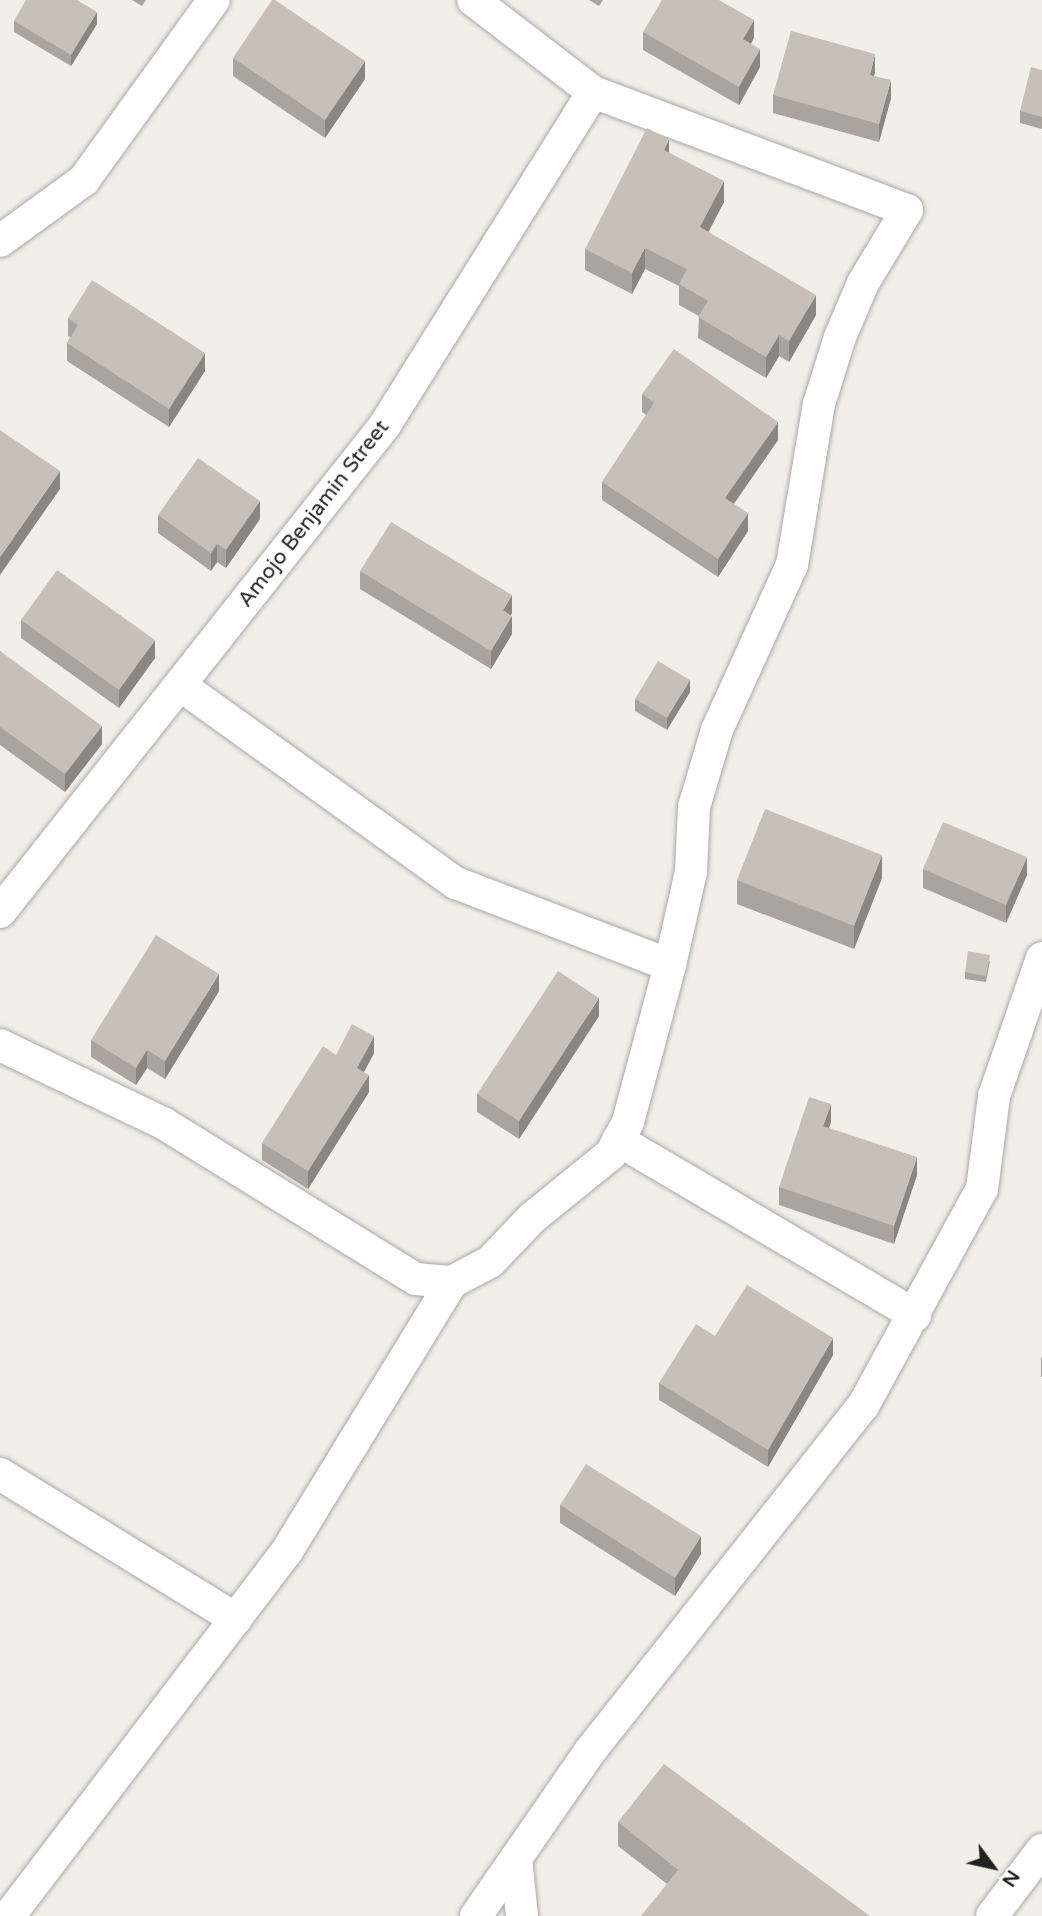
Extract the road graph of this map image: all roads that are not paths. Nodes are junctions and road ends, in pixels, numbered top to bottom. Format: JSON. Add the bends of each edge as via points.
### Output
{"nodes":[{"id":1,"x":215,"y":0,"type":"edge"},
{"id":2,"x":473,"y":0,"type":"edge"},
{"id":3,"x":593,"y":92,"type":"junction"},
{"id":4,"x":0,"y":241,"type":"edge"},
{"id":5,"x":180,"y":685,"type":"junction"},
{"id":6,"x":0,"y":912,"type":"edge"},
{"id":7,"x":1042,"y":958,"type":"edge"},
{"id":8,"x":670,"y":965,"type":"junction"},
{"id":9,"x":0,"y":1045,"type":"edge"},
{"id":10,"x":618,"y":1140,"type":"junction"},
{"id":11,"x":452,"y":1282,"type":"junction"},
{"id":12,"x":915,"y":1315,"type":"junction"},
{"id":13,"x":0,"y":1474,"type":"edge"},
{"id":14,"x":236,"y":1619,"type":"junction"},
{"id":15,"x":1042,"y":1850,"type":"edge"},
{"id":16,"x":516,"y":1858,"type":"junction"},
{"id":17,"x":9,"y":1916,"type":"edge"},
{"id":18,"x":476,"y":1916,"type":"edge"},
{"id":19,"x":522,"y":1916,"type":"edge"},
{"id":20,"x":992,"y":1916,"type":"edge"}],
"edges":[{"from":1,"to":4,"type":"street","via":[[84,180]]},
{"from":2,"to":3,"type":"street"},
{"from":3,"to":5,"type":"street","name":"Amojo Benjamin Street","via":[[386,425]]},
{"from":3,"to":8,"type":"street","via":[[907,210],[863,283],[818,404],[792,565],[722,718],[694,807],[691,872]]},
{"from":5,"to":6,"type":"street","name":"Amojo Benjamin Street"},
{"from":5,"to":8,"type":"street","via":[[456,883]]},
{"from":7,"to":12,"type":"street","via":[[994,1096],[982,1189]]},
{"from":8,"to":10,"type":"street"},
{"from":9,"to":11,"type":"street","via":[[163,1122],[416,1279]]},
{"from":10,"to":11,"type":"street","via":[[611,1154],[532,1217],[490,1262]]},
{"from":10,"to":12,"type":"street"},
{"from":11,"to":14,"type":"street","via":[[287,1551]]},
{"from":12,"to":16,"type":"street","via":[[863,1406],[729,1570]]},
{"from":13,"to":14,"type":"street"},
{"from":14,"to":17,"type":"street"},
{"from":15,"to":20,"type":"street"},
{"from":16,"to":18,"type":"street"},
{"from":16,"to":19,"type":"street"}]}
